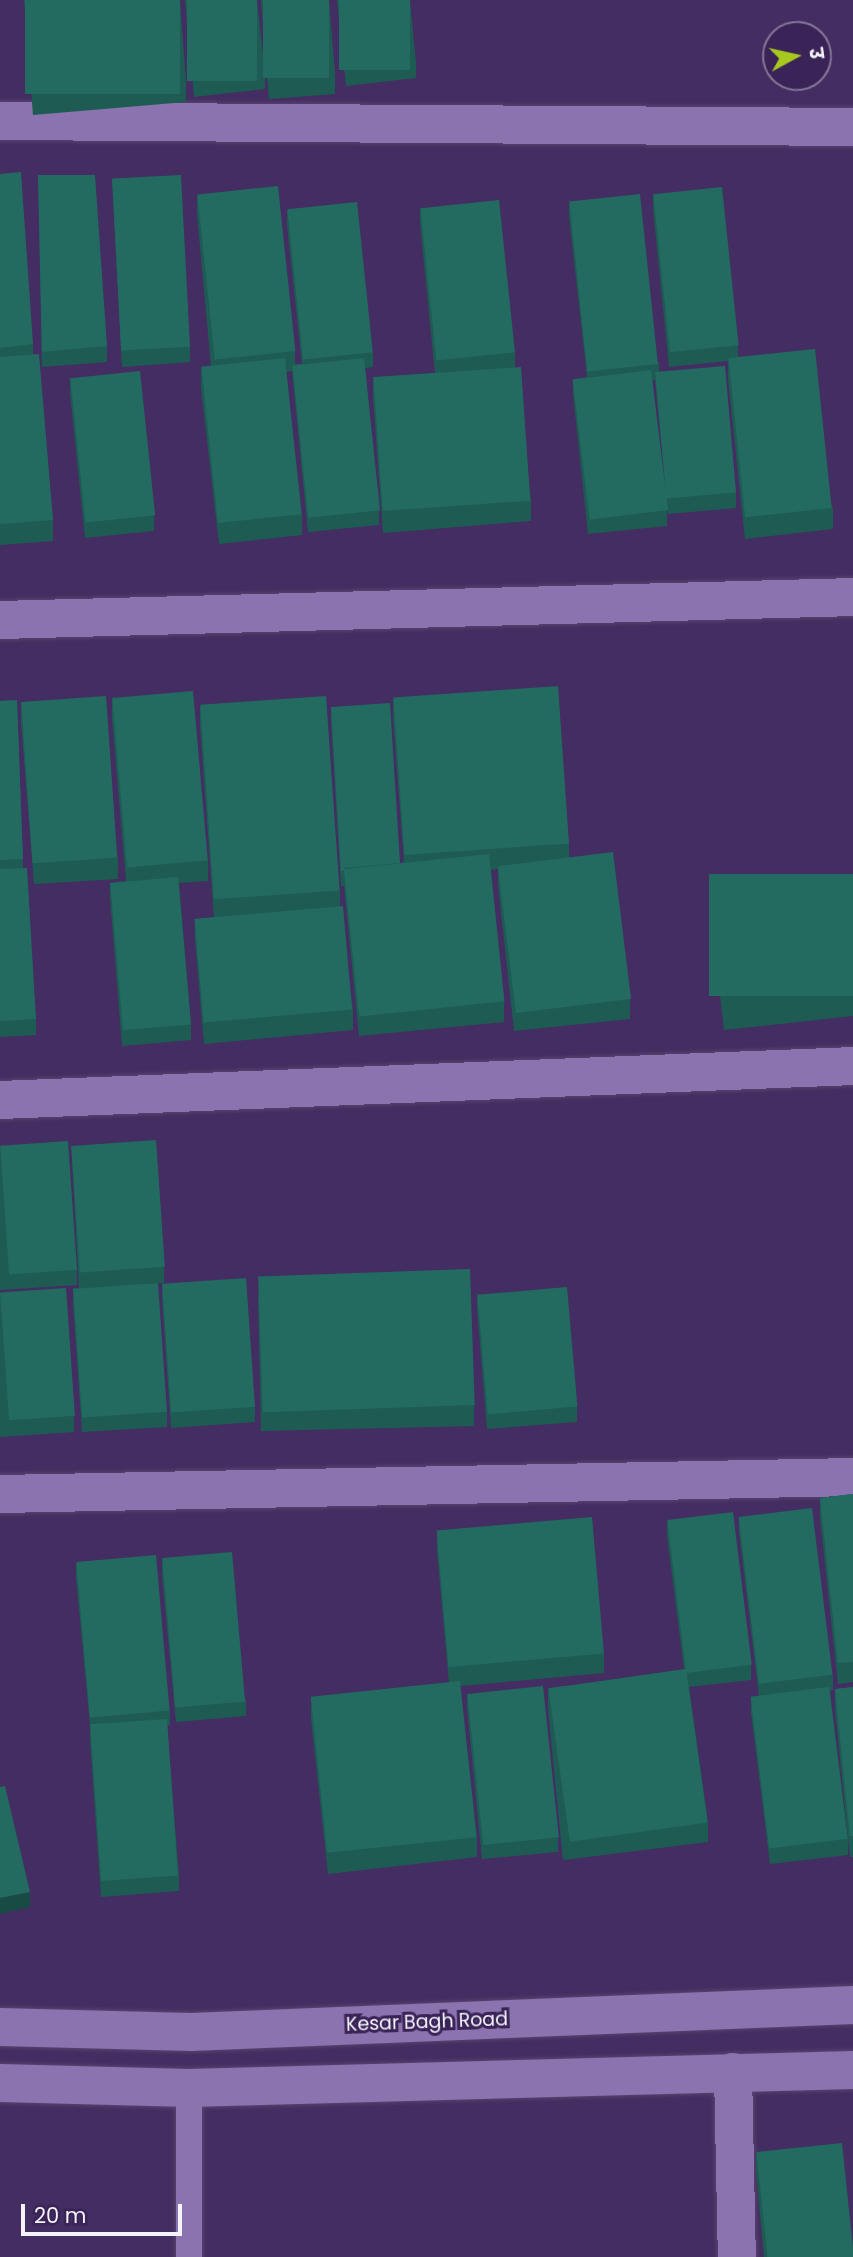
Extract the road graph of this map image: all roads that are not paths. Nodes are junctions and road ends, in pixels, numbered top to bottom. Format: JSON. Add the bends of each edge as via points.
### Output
{"nodes":[{"id":1,"x":0,"y":121,"type":"edge"},
{"id":2,"x":853,"y":127,"type":"edge"},
{"id":3,"x":853,"y":597,"type":"edge"},
{"id":4,"x":0,"y":620,"type":"edge"},
{"id":5,"x":853,"y":1066,"type":"edge"},
{"id":6,"x":0,"y":1100,"type":"edge"},
{"id":7,"x":853,"y":1477,"type":"edge"},
{"id":8,"x":0,"y":1494,"type":"edge"},
{"id":9,"x":853,"y":2005,"type":"edge"},
{"id":10,"x":0,"y":2027,"type":"edge"},
{"id":11,"x":853,"y":2070,"type":"edge"},
{"id":12,"x":733,"y":2072,"type":"junction"},
{"id":13,"x":0,"y":2083,"type":"edge"},
{"id":14,"x":190,"y":2088,"type":"junction"},
{"id":15,"x":189,"y":2257,"type":"edge"},
{"id":16,"x":737,"y":2257,"type":"edge"}],
"edges":[{"from":1,"to":2,"type":"street"},
{"from":3,"to":4,"type":"street"},
{"from":5,"to":6,"type":"street"},
{"from":7,"to":8,"type":"street"},
{"from":9,"to":10,"type":"street","name":"Kesar Bagh Road","via":[[191,2032]]},
{"from":11,"to":12,"type":"street"},
{"from":12,"to":14,"type":"street"},
{"from":12,"to":16,"type":"street"},
{"from":13,"to":14,"type":"street"},
{"from":14,"to":15,"type":"lane"}]}
